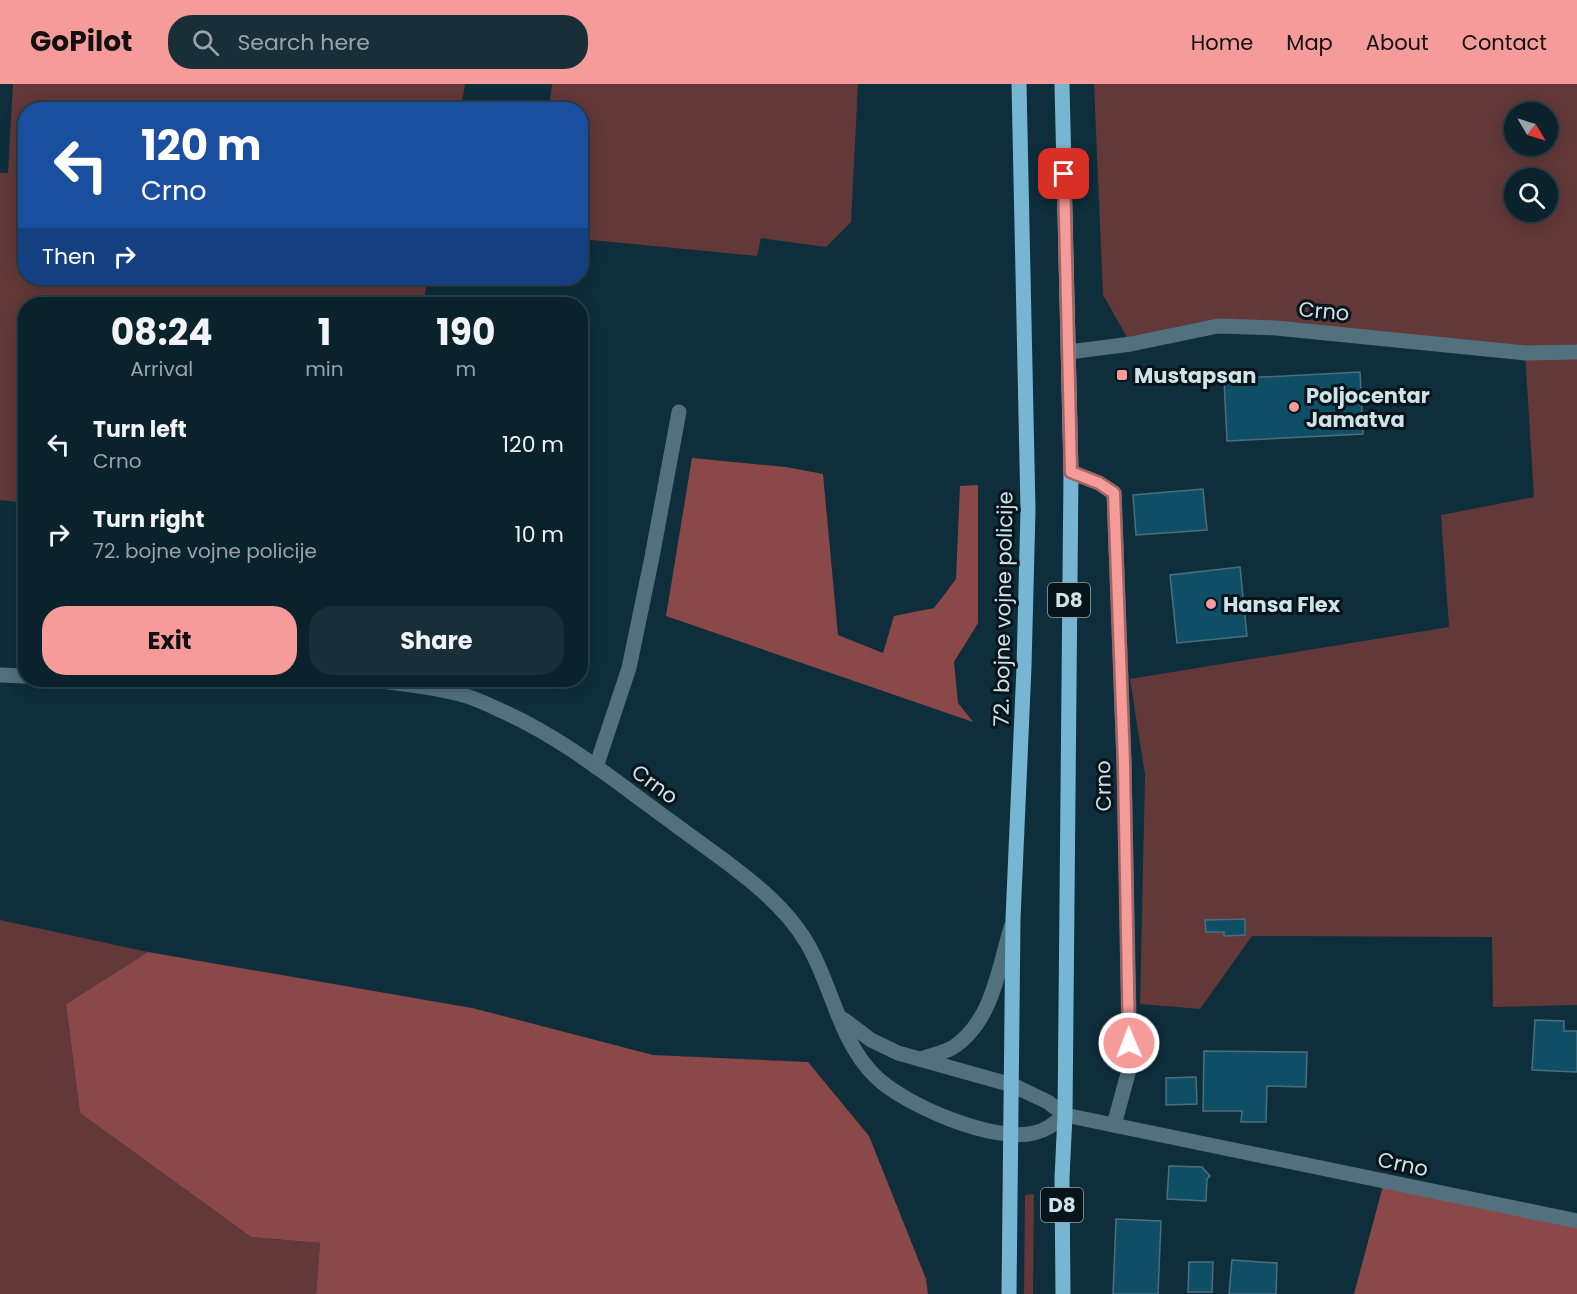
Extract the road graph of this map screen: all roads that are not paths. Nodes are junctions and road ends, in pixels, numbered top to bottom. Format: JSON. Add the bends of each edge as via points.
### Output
{"nodes":[{"id":1,"x":1019,"y":84,"type":"edge"},
{"id":2,"x":1062,"y":84,"type":"edge"},
{"id":3,"x":1069,"y":352,"type":"junction"},
{"id":4,"x":1577,"y":352,"type":"edge"},
{"id":5,"x":679,"y":412,"type":"dead end"},
{"id":6,"x":1071,"y":472,"type":"junction"},
{"id":7,"x":0,"y":675,"type":"edge"},
{"id":8,"x":18,"y":676,"type":"edge"},
{"id":9,"x":419,"y":687,"type":"edge"},
{"id":10,"x":596,"y":767,"type":"junction"},
{"id":11,"x":1013,"y":919,"type":"junction"},
{"id":12,"x":839,"y":1017,"type":"junction"},
{"id":13,"x":921,"y":1059,"type":"junction"},
{"id":14,"x":1012,"y":1085,"type":"junction"},
{"id":15,"x":1065,"y":1115,"type":"junction"},
{"id":16,"x":1114,"y":1125,"type":"junction"},
{"id":17,"x":1011,"y":1134,"type":"junction"},
{"id":18,"x":1577,"y":1221,"type":"edge"},
{"id":19,"x":1009,"y":1294,"type":"edge"},
{"id":20,"x":1063,"y":1294,"type":"edge"}],
"edges":[{"from":1,"to":11,"type":"main road","name":"72. bojne vojne policije","number":"D8","via":[[1028,510]]},
{"from":2,"to":3,"type":"main road","number":"D8"},
{"from":3,"to":4,"type":"street","name":"Crno","via":[[1218,326],[1276,328],[1526,353]]},
{"from":3,"to":6,"type":"main road","number":"D8"},
{"from":5,"to":10,"type":"street","via":[[628,668]]},
{"from":6,"to":15,"type":"main road","number":"D8"},
{"from":6,"to":16,"type":"street","name":"Crno","via":[[1114,493],[1130,1066]]},
{"from":7,"to":8,"type":"street"},
{"from":9,"to":10,"type":"street","name":"Crno","via":[[456,693],[503,711]]},
{"from":10,"to":12,"type":"street","name":"Crno","via":[[753,883],[782,911],[807,943]]},
{"from":11,"to":13,"type":"street","via":[[993,991],[971,1032],[951,1048]]},
{"from":11,"to":14,"type":"main road","name":"72. bojne vojne policije","number":"D8"},
{"from":12,"to":13,"type":"street","name":"Crno","via":[[871,1040]]},
{"from":12,"to":17,"type":"street","name":"Crno","via":[[855,1049],[875,1076],[907,1100],[968,1125]]},
{"from":13,"to":14,"type":"street","name":"Crno"},
{"from":14,"to":15,"type":"street","name":"Crno"},
{"from":14,"to":17,"type":"main road","name":"72. bojne vojne policije","number":"D8"},
{"from":15,"to":16,"type":"street","name":"Crno"},
{"from":15,"to":17,"type":"street","name":"Crno","via":[[1051,1127],[1033,1134]]},
{"from":15,"to":20,"type":"main road","number":"D8"},
{"from":16,"to":18,"type":"street","name":"Crno"},
{"from":17,"to":19,"type":"main road","number":"D8"}]}
